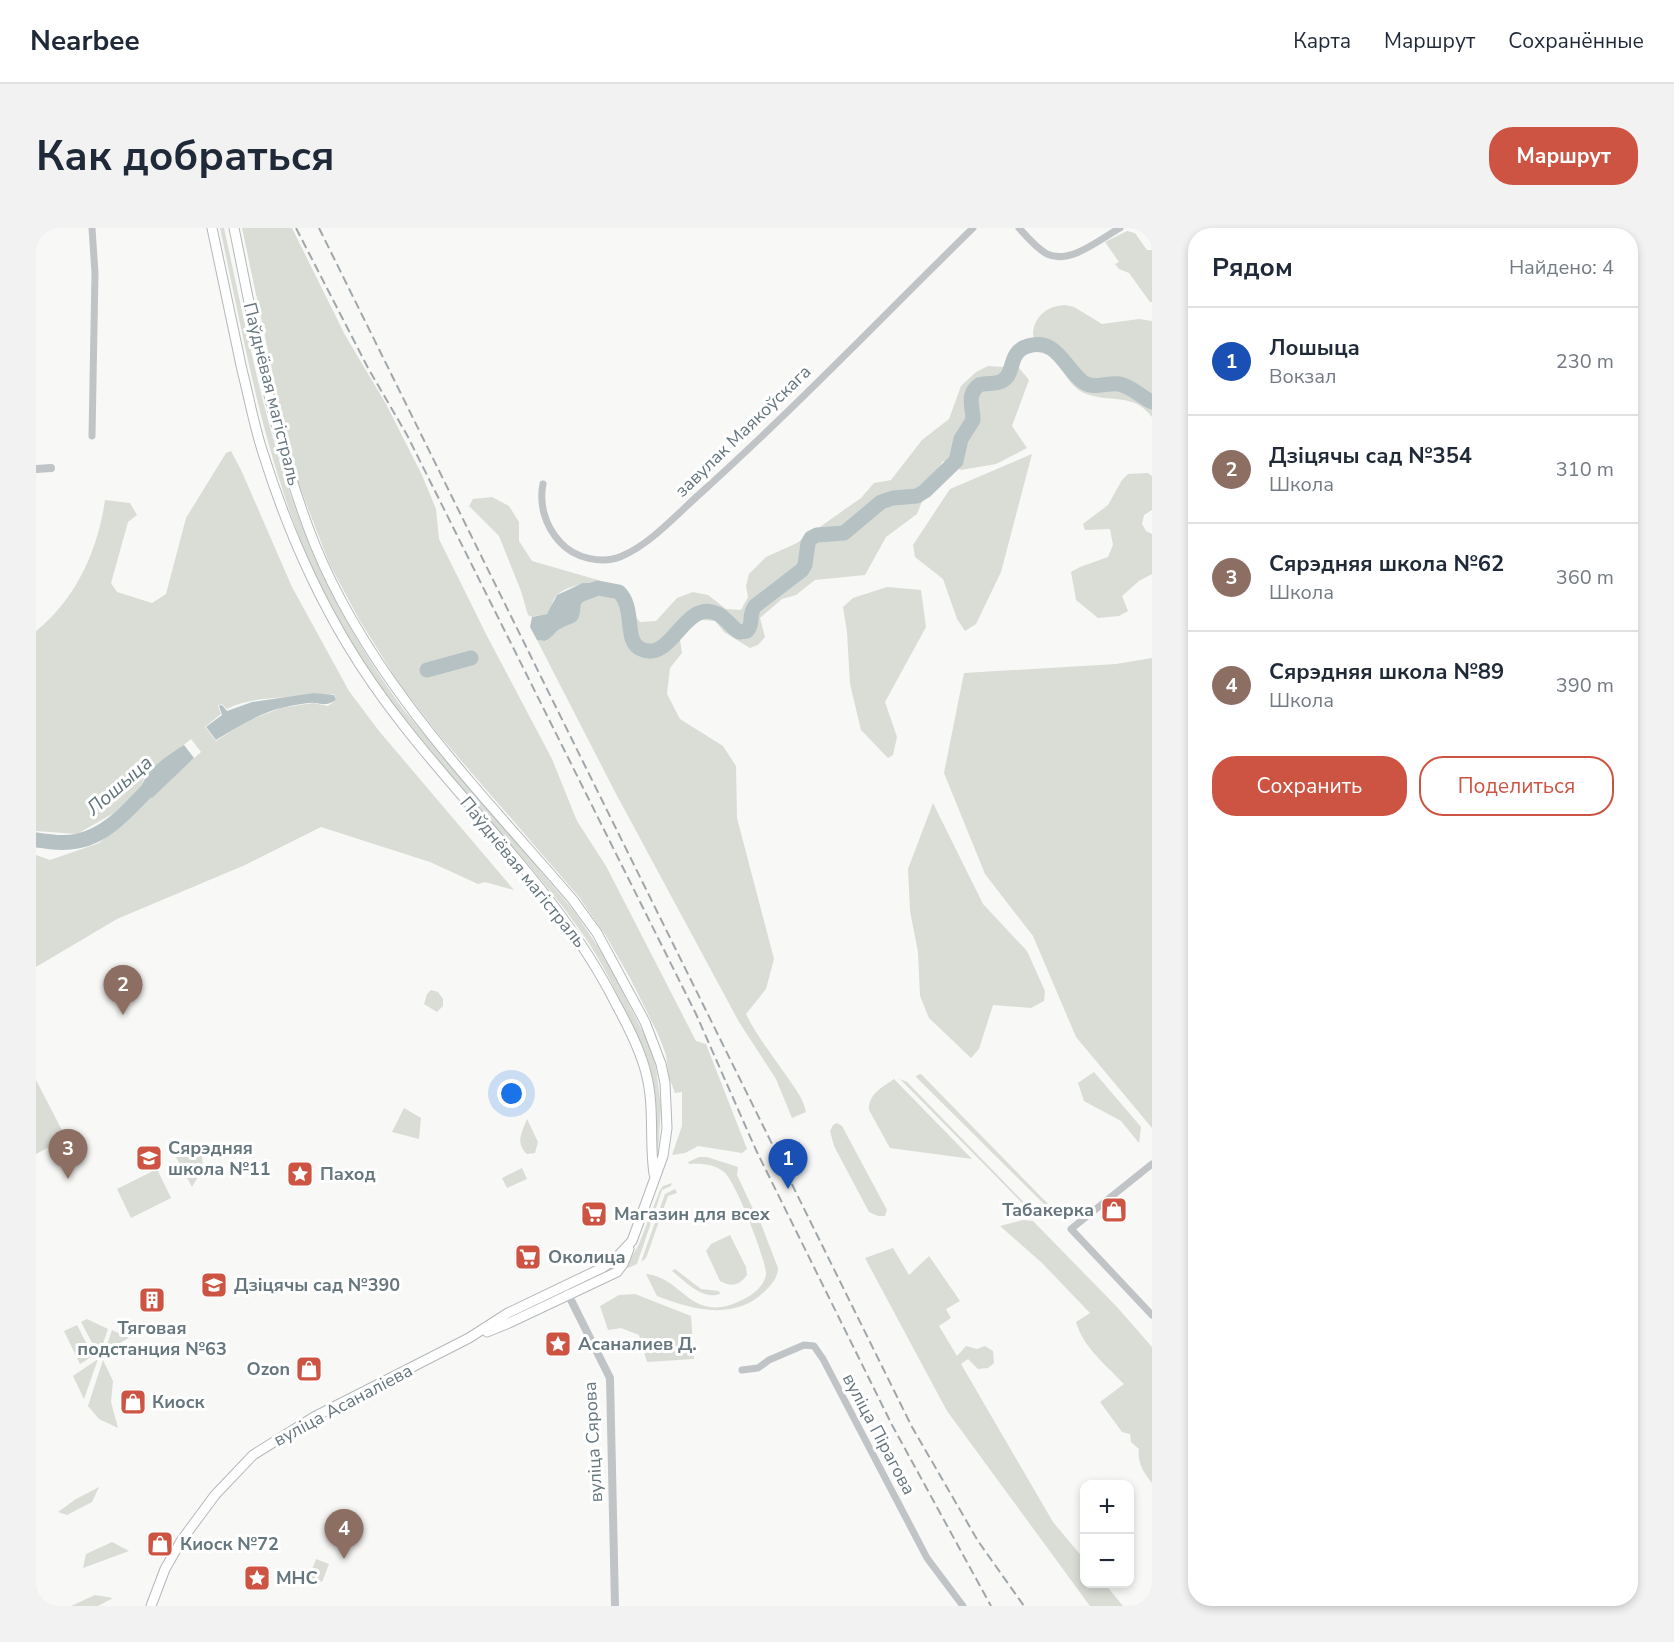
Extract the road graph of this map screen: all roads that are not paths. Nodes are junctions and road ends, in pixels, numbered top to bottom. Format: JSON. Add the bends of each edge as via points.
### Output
{"nodes":[{"id":1,"x":92,"y":228,"type":"edge"},
{"id":2,"x":212,"y":228,"type":"edge"},
{"id":3,"x":234,"y":228,"type":"edge"},
{"id":4,"x":973,"y":228,"type":"edge"},
{"id":5,"x":1019,"y":228,"type":"edge"},
{"id":6,"x":1120,"y":228,"type":"edge"},
{"id":7,"x":92,"y":436,"type":"dead end"},
{"id":8,"x":51,"y":468,"type":"dead end"},
{"id":9,"x":36,"y":469,"type":"edge"},
{"id":10,"x":543,"y":483,"type":"dead end"},
{"id":11,"x":1152,"y":1164,"type":"edge"},
{"id":12,"x":654,"y":1176,"type":"junction"},
{"id":13,"x":567,"y":1290,"type":"junction"},
{"id":14,"x":1152,"y":1315,"type":"edge"},
{"id":15,"x":742,"y":1370,"type":"dead end"},
{"id":16,"x":958,"y":1604,"type":"edge"},
{"id":17,"x":151,"y":1606,"type":"edge"},
{"id":18,"x":615,"y":1606,"type":"edge"}],
"edges":[{"from":1,"to":7,"type":"street"},
{"from":2,"to":12,"type":"main road","name":"Паўднёвая магістраль","via":[[262,452],[305,565],[347,645],[399,721],[586,948],[646,1072],[652,1098]]},
{"from":3,"to":12,"type":"main road","name":"Паўднёвая магістраль","via":[[279,441],[316,547],[357,628],[388,678],[573,900],[597,933],[628,989],[657,1050],[665,1083],[667,1128],[663,1155]]},
{"from":4,"to":10,"type":"street","name":"завулак Маякоўскага","via":[[725,471],[643,544],[621,557],[602,560],[572,553],[550,529],[540,498]]},
{"from":5,"to":6,"type":"street","via":[[1046,253],[1066,257]]},
{"from":8,"to":9,"type":"street"},
{"from":11,"to":14,"type":"street","via":[[1071,1228]]},
{"from":12,"to":13,"type":"main road","name":"вуліца Асаналіева","via":[[623,1263],[616,1272]]},
{"from":13,"to":17,"type":"main road","name":"вуліца Асаналіева","via":[[509,1323],[469,1338],[314,1417],[253,1455],[215,1495],[181,1541]]},
{"from":13,"to":18,"type":"street","name":"вуліца Сярова","via":[[610,1378]]},
{"from":15,"to":16,"type":"street","name":"вуліца Пірагова","via":[[758,1368],[804,1346],[814,1346],[927,1558]]}]}
